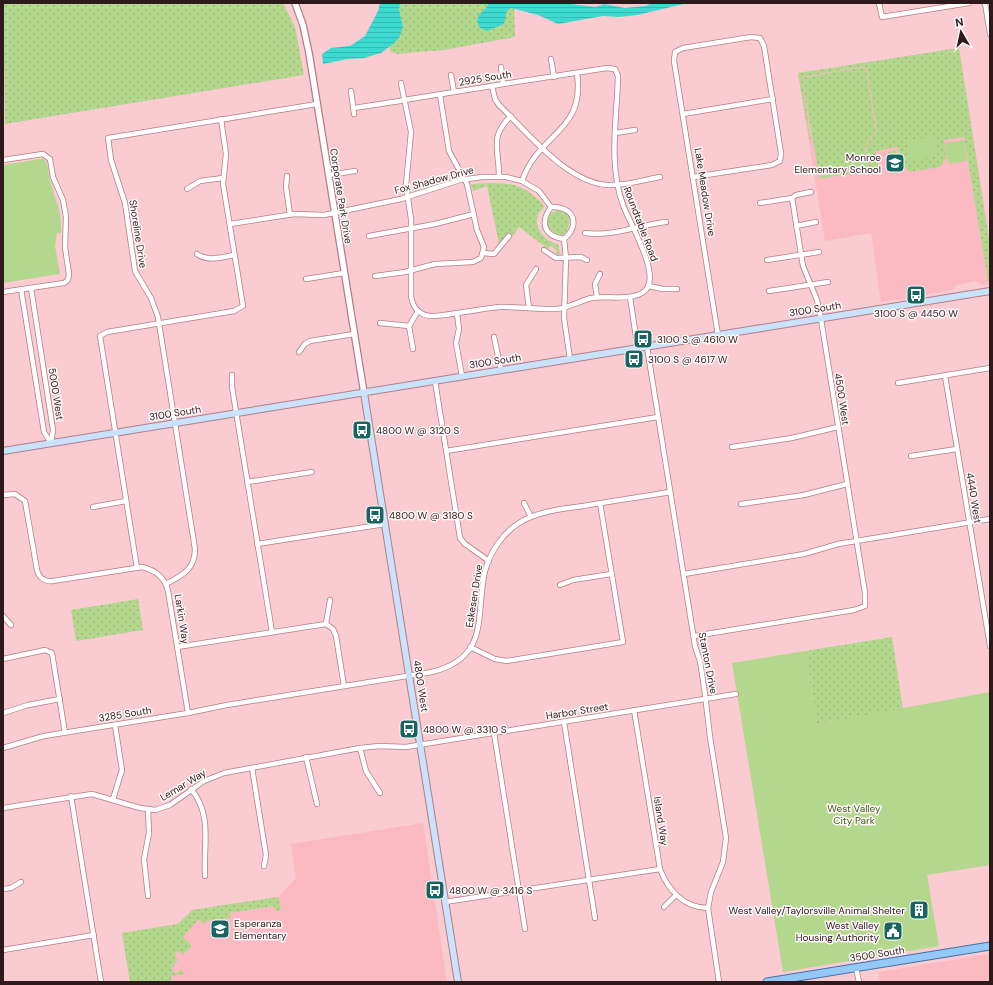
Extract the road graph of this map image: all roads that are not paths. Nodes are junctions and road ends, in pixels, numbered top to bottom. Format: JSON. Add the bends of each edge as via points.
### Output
{"nodes":[{"id":1,"x":295,"y":3,"type":"edge"},
{"id":2,"x":879,"y":3,"type":"edge"},
{"id":3,"x":969,"y":3,"type":"edge"},
{"id":4,"x":985,"y":3,"type":"edge"},
{"id":5,"x":990,"y":34,"type":"edge"},
{"id":6,"x":551,"y":60,"type":"dead end"},
{"id":7,"x":501,"y":67,"type":"dead end"},
{"id":8,"x":618,"y":72,"type":"joint"},
{"id":9,"x":578,"y":73,"type":"junction"},
{"id":10,"x":451,"y":75,"type":"dead end"},
{"id":11,"x":554,"y":76,"type":"junction"},
{"id":12,"x":401,"y":83,"type":"dead end"},
{"id":13,"x":503,"y":84,"type":"junction"},
{"id":14,"x":492,"y":86,"type":"junction"},
{"id":15,"x":351,"y":91,"type":"dead end"},
{"id":16,"x":454,"y":92,"type":"junction"},
{"id":17,"x":440,"y":95,"type":"junction"},
{"id":18,"x":404,"y":100,"type":"junction"},
{"id":19,"x":773,"y":100,"type":"junction"},
{"id":20,"x":317,"y":104,"type":"junction"},
{"id":21,"x":354,"y":108,"type":"junction"},
{"id":22,"x":354,"y":114,"type":"dead end"},
{"id":23,"x":683,"y":114,"type":"junction"},
{"id":24,"x":511,"y":116,"type":"junction"},
{"id":25,"x":221,"y":119,"type":"junction"},
{"id":26,"x":635,"y":130,"type":"dead end"},
{"id":27,"x":616,"y":133,"type":"junction"},
{"id":28,"x":543,"y":147,"type":"junction"},
{"id":29,"x":3,"y":160,"type":"edge"},
{"id":30,"x":355,"y":171,"type":"dead end"},
{"id":31,"x":329,"y":175,"type":"junction"},
{"id":32,"x":287,"y":176,"type":"dead end"},
{"id":33,"x":499,"y":176,"type":"junction"},
{"id":34,"x":660,"y":177,"type":"dead end"},
{"id":35,"x":693,"y":177,"type":"junction"},
{"id":36,"x":223,"y":178,"type":"junction"},
{"id":37,"x":465,"y":179,"type":"junction"},
{"id":38,"x":522,"y":181,"type":"junction"},
{"id":39,"x":617,"y":185,"type":"junction"},
{"id":40,"x":187,"y":189,"type":"dead end"},
{"id":41,"x":811,"y":192,"type":"dead end"},
{"id":42,"x":408,"y":197,"type":"junction"},
{"id":43,"x":792,"y":198,"type":"junction"},
{"id":44,"x":760,"y":203,"type":"dead end"},
{"id":45,"x":552,"y":207,"type":"junction"},
{"id":46,"x":335,"y":213,"type":"junction"},
{"id":47,"x":474,"y":214,"type":"junction"},
{"id":48,"x":290,"y":215,"type":"junction"},
{"id":49,"x":666,"y":222,"type":"dead end"},
{"id":50,"x":816,"y":222,"type":"dead end"},
{"id":51,"x":230,"y":224,"type":"junction"},
{"id":52,"x":796,"y":226,"type":"junction"},
{"id":53,"x":633,"y":228,"type":"junction"},
{"id":54,"x":411,"y":229,"type":"junction"},
{"id":55,"x":584,"y":233,"type":"dead end"},
{"id":56,"x":369,"y":236,"type":"dead end"},
{"id":57,"x":509,"y":236,"type":"dead end"},
{"id":58,"x":564,"y":239,"type":"junction"},
{"id":59,"x":544,"y":250,"type":"dead end"},
{"id":60,"x":820,"y":252,"type":"dead end"},
{"id":61,"x":483,"y":253,"type":"junction"},
{"id":62,"x":197,"y":254,"type":"dead end"},
{"id":63,"x":234,"y":255,"type":"junction"},
{"id":64,"x":800,"y":255,"type":"junction"},
{"id":65,"x":566,"y":258,"type":"junction"},
{"id":66,"x":587,"y":260,"type":"dead end"},
{"id":67,"x":767,"y":260,"type":"dead end"},
{"id":68,"x":536,"y":269,"type":"dead end"},
{"id":69,"x":410,"y":271,"type":"junction"},
{"id":70,"x":344,"y":273,"type":"junction"},
{"id":71,"x":600,"y":274,"type":"dead end"},
{"id":72,"x":376,"y":276,"type":"dead end"},
{"id":73,"x":306,"y":279,"type":"dead end"},
{"id":74,"x":828,"y":282,"type":"dead end"},
{"id":75,"x":810,"y":284,"type":"junction"},
{"id":76,"x":648,"y":286,"type":"junction"},
{"id":77,"x":31,"y":288,"type":"junction"},
{"id":78,"x":21,"y":289,"type":"junction"},
{"id":79,"x":677,"y":289,"type":"dead end"},
{"id":80,"x":769,"y":291,"type":"dead end"},
{"id":81,"x":990,"y":291,"type":"edge"},
{"id":82,"x":3,"y":292,"type":"edge"},
{"id":83,"x":597,"y":297,"type":"junction"},
{"id":84,"x":630,"y":297,"type":"junction"},
{"id":85,"x":563,"y":307,"type":"junction"},
{"id":86,"x":529,"y":308,"type":"junction"},
{"id":87,"x":418,"y":311,"type":"junction"},
{"id":88,"x":457,"y":314,"type":"junction"},
{"id":89,"x":821,"y":319,"type":"junction"},
{"id":90,"x":159,"y":323,"type":"junction"},
{"id":91,"x":380,"y":323,"type":"dead end"},
{"id":92,"x":409,"y":326,"type":"junction"},
{"id":93,"x":354,"y":334,"type":"junction"},
{"id":94,"x":718,"y":335,"type":"junction"},
{"id":95,"x":494,"y":337,"type":"dead end"},
{"id":96,"x":636,"y":337,"type":"dead end"},
{"id":97,"x":647,"y":347,"type":"junction"},
{"id":98,"x":413,"y":349,"type":"dead end"},
{"id":99,"x":299,"y":352,"type":"dead end"},
{"id":100,"x":570,"y":359,"type":"junction"},
{"id":101,"x":990,"y":368,"type":"edge"},
{"id":102,"x":501,"y":370,"type":"junction"},
{"id":103,"x":232,"y":374,"type":"dead end"},
{"id":104,"x":462,"y":376,"type":"junction"},
{"id":105,"x":945,"y":376,"type":"junction"},
{"id":106,"x":435,"y":381,"type":"junction"},
{"id":107,"x":898,"y":383,"type":"dead end"},
{"id":108,"x":364,"y":392,"type":"junction"},
{"id":109,"x":236,"y":413,"type":"junction"},
{"id":110,"x":658,"y":417,"type":"junction"},
{"id":111,"x":175,"y":423,"type":"junction"},
{"id":112,"x":838,"y":427,"type":"junction"},
{"id":113,"x":115,"y":432,"type":"junction"},
{"id":114,"x":51,"y":443,"type":"junction"},
{"id":115,"x":732,"y":447,"type":"dead end"},
{"id":116,"x":957,"y":449,"type":"junction"},
{"id":117,"x":3,"y":451,"type":"edge"},
{"id":118,"x":446,"y":451,"type":"junction"},
{"id":119,"x":910,"y":456,"type":"dead end"},
{"id":120,"x":312,"y":472,"type":"dead end"},
{"id":121,"x":247,"y":482,"type":"junction"},
{"id":122,"x":847,"y":484,"type":"junction"},
{"id":123,"x":670,"y":492,"type":"junction"},
{"id":124,"x":3,"y":495,"type":"edge"},
{"id":125,"x":126,"y":501,"type":"junction"},
{"id":126,"x":524,"y":503,"type":"dead end"},
{"id":127,"x":600,"y":503,"type":"junction"},
{"id":128,"x":741,"y":504,"type":"dead end"},
{"id":129,"x":93,"y":507,"type":"dead end"},
{"id":130,"x":531,"y":517,"type":"junction"},
{"id":131,"x":990,"y":519,"type":"edge"},
{"id":132,"x":969,"y":522,"type":"junction"},
{"id":133,"x":385,"y":524,"type":"junction"},
{"id":134,"x":856,"y":540,"type":"junction"},
{"id":135,"x":258,"y":544,"type":"junction"},
{"id":136,"x":489,"y":561,"type":"junction"},
{"id":137,"x":137,"y":568,"type":"junction"},
{"id":138,"x":612,"y":574,"type":"junction"},
{"id":139,"x":684,"y":574,"type":"junction"},
{"id":140,"x":166,"y":584,"type":"junction"},
{"id":141,"x":560,"y":585,"type":"dead end"},
{"id":142,"x":330,"y":600,"type":"dead end"},
{"id":143,"x":3,"y":616,"type":"edge"},
{"id":144,"x":326,"y":624,"type":"junction"},
{"id":145,"x":11,"y":625,"type":"dead end"},
{"id":146,"x":272,"y":632,"type":"junction"},
{"id":147,"x":694,"y":636,"type":"junction"},
{"id":148,"x":990,"y":646,"type":"edge"},
{"id":149,"x":177,"y":647,"type":"junction"},
{"id":150,"x":470,"y":647,"type":"junction"},
{"id":151,"x":3,"y":659,"type":"edge"},
{"id":152,"x":409,"y":676,"type":"junction"},
{"id":153,"x":344,"y":686,"type":"junction"},
{"id":154,"x":736,"y":694,"type":"dead end"},
{"id":155,"x":706,"y":699,"type":"junction"},
{"id":156,"x":60,"y":700,"type":"junction"},
{"id":157,"x":634,"y":710,"type":"junction"},
{"id":158,"x":3,"y":713,"type":"edge"},
{"id":159,"x":188,"y":713,"type":"junction"},
{"id":160,"x":564,"y":722,"type":"junction"},
{"id":161,"x":115,"y":724,"type":"junction"},
{"id":162,"x":66,"y":733,"type":"junction"},
{"id":163,"x":494,"y":733,"type":"junction"},
{"id":164,"x":420,"y":745,"type":"junction"},
{"id":165,"x":3,"y":748,"type":"edge"},
{"id":166,"x":360,"y":748,"type":"junction"},
{"id":167,"x":306,"y":757,"type":"junction"},
{"id":168,"x":252,"y":768,"type":"junction"},
{"id":169,"x":191,"y":789,"type":"junction"},
{"id":170,"x":380,"y":793,"type":"dead end"},
{"id":171,"x":71,"y":796,"type":"junction"},
{"id":172,"x":113,"y":799,"type":"junction"},
{"id":173,"x":317,"y":804,"type":"dead end"},
{"id":174,"x":3,"y":808,"type":"edge"},
{"id":175,"x":148,"y":810,"type":"junction"},
{"id":176,"x":264,"y":866,"type":"dead end"},
{"id":177,"x":660,"y":869,"type":"junction"},
{"id":178,"x":205,"y":876,"type":"dead end"},
{"id":179,"x":590,"y":879,"type":"junction"},
{"id":180,"x":21,"y":882,"type":"dead end"},
{"id":181,"x":3,"y":889,"type":"edge"},
{"id":182,"x":519,"y":891,"type":"junction"},
{"id":183,"x":676,"y":895,"type":"junction"},
{"id":184,"x":148,"y":896,"type":"dead end"},
{"id":185,"x":445,"y":902,"type":"junction"},
{"id":186,"x":664,"y":907,"type":"dead end"},
{"id":187,"x":708,"y":908,"type":"junction"},
{"id":188,"x":595,"y":918,"type":"dead end"},
{"id":189,"x":525,"y":929,"type":"dead end"},
{"id":190,"x":94,"y":935,"type":"junction"},
{"id":191,"x":990,"y":946,"type":"edge"},
{"id":192,"x":3,"y":950,"type":"edge"},
{"id":193,"x":856,"y":968,"type":"junction"},
{"id":194,"x":102,"y":982,"type":"edge"},
{"id":195,"x":458,"y":982,"type":"edge"},
{"id":196,"x":719,"y":982,"type":"edge"},
{"id":197,"x":767,"y":982,"type":"edge"},
{"id":198,"x":859,"y":982,"type":"edge"}],
"edges":[{"from":1,"to":20,"type":"street","name":"Corporate Park Drive","via":[[306,38]]},
{"from":2,"to":3,"type":"street","via":[[882,17]]},
{"from":4,"to":5,"type":"street"},
{"from":6,"to":11,"type":"street"},
{"from":7,"to":13,"type":"street"},
{"from":8,"to":9,"type":"street","name":"2925 South","via":[[610,68]]},
{"from":8,"to":27,"type":"street","name":"Roundtable Road"},
{"from":9,"to":11,"type":"street","name":"2925 South"},
{"from":9,"to":28,"type":"street","via":[[579,91],[570,119]]},
{"from":10,"to":16,"type":"street"},
{"from":11,"to":13,"type":"street","name":"2925 South"},
{"from":12,"to":18,"type":"street"},
{"from":13,"to":14,"type":"street","name":"2925 South"},
{"from":14,"to":16,"type":"street","name":"2925 South"},
{"from":14,"to":24,"type":"street","via":[[496,101]]},
{"from":15,"to":21,"type":"street"},
{"from":16,"to":17,"type":"street","name":"2925 South"},
{"from":17,"to":18,"type":"street","name":"2925 South"},
{"from":17,"to":37,"type":"street","via":[[449,150]]},
{"from":18,"to":21,"type":"street","name":"2925 South"},
{"from":18,"to":42,"type":"street","via":[[411,132],[406,179]]},
{"from":19,"to":23,"type":"street"},
{"from":19,"to":23,"type":"street","name":"Lake Meadow Drive","via":[[764,46],[760,38],[683,48],[675,52],[674,61]]},
{"from":19,"to":35,"type":"street","via":[[781,152],[780,161],[772,165]]},
{"from":20,"to":25,"type":"street"},
{"from":20,"to":31,"type":"street","name":"Corporate Park Drive"},
{"from":21,"to":22,"type":"street"},
{"from":23,"to":35,"type":"street","name":"Lake Meadow Drive"},
{"from":24,"to":28,"type":"street"},
{"from":24,"to":33,"type":"street","via":[[497,135]]},
{"from":25,"to":36,"type":"street","via":[[226,154]]},
{"from":25,"to":90,"type":"street","name":"Shoreline Drive","via":[[108,138],[111,160],[125,203],[134,271],[153,302]]},
{"from":26,"to":27,"type":"street"},
{"from":27,"to":39,"type":"street","name":"Roundtable Road"},
{"from":28,"to":38,"type":"street","via":[[530,162]]},
{"from":28,"to":39,"type":"street","via":[[560,164],[580,176],[596,183]]},
{"from":29,"to":77,"type":"street","via":[[42,154],[50,159],[53,177],[65,212],[65,249],[69,278],[64,283]]},
{"from":30,"to":31,"type":"street"},
{"from":31,"to":46,"type":"street","name":"Corporate Park Drive"},
{"from":32,"to":48,"type":"street"},
{"from":33,"to":37,"type":"street","name":"Fox Shadow Drive"},
{"from":33,"to":38,"type":"street","name":"Fox Shadow Drive"},
{"from":34,"to":39,"type":"street"},
{"from":35,"to":94,"type":"street","name":"Lake Meadow Drive"},
{"from":36,"to":40,"type":"street","via":[[200,181]]},
{"from":36,"to":51,"type":"street"},
{"from":37,"to":42,"type":"street","name":"Fox Shadow Drive"},
{"from":37,"to":47,"type":"street"},
{"from":38,"to":45,"type":"street","name":"Fox Shadow Drive","via":[[539,191]]},
{"from":39,"to":53,"type":"street","name":"Roundtable Road"},
{"from":41,"to":43,"type":"street"},
{"from":42,"to":46,"type":"street","name":"Fox Shadow Drive"},
{"from":42,"to":54,"type":"street"},
{"from":43,"to":44,"type":"street"},
{"from":43,"to":52,"type":"street","name":"4500 West"},
{"from":45,"to":58,"type":"street","via":[[545,217],[544,226],[552,235]]},
{"from":45,"to":58,"type":"street","via":[[564,208],[572,216],[572,230]]},
{"from":46,"to":48,"type":"street","name":"Fox Shadow Drive","via":[[314,216]]},
{"from":46,"to":70,"type":"street","name":"Corporate Park Drive"},
{"from":47,"to":54,"type":"street"},
{"from":47,"to":61,"type":"street","via":[[484,247]]},
{"from":48,"to":51,"type":"street","name":"Fox Shadow Drive"},
{"from":49,"to":53,"type":"street"},
{"from":50,"to":52,"type":"street"},
{"from":51,"to":63,"type":"street"},
{"from":52,"to":64,"type":"street","name":"4500 West"},
{"from":53,"to":55,"type":"street","via":[[609,234]]},
{"from":53,"to":76,"type":"street","name":"Roundtable Road","via":[[649,270]]},
{"from":54,"to":56,"type":"street"},
{"from":54,"to":69,"type":"street"},
{"from":57,"to":61,"type":"street","via":[[496,253]]},
{"from":58,"to":65,"type":"street"},
{"from":59,"to":65,"type":"street","via":[[554,257]]},
{"from":60,"to":64,"type":"street"},
{"from":61,"to":69,"type":"street","via":[[481,258],[473,262],[435,264]]},
{"from":62,"to":63,"type":"street","via":[[210,259]]},
{"from":63,"to":90,"type":"street","via":[[243,306],[234,311]]},
{"from":64,"to":67,"type":"street"},
{"from":64,"to":75,"type":"street","name":"4500 West"},
{"from":65,"to":66,"type":"street","via":[[581,257]]},
{"from":65,"to":85,"type":"street"},
{"from":68,"to":86,"type":"street","via":[[526,285]]},
{"from":69,"to":72,"type":"street"},
{"from":69,"to":87,"type":"street","via":[[412,302]]},
{"from":70,"to":73,"type":"street"},
{"from":70,"to":93,"type":"street","name":"Corporate Park Drive"},
{"from":71,"to":83,"type":"street","via":[[595,284]]},
{"from":74,"to":75,"type":"street"},
{"from":75,"to":80,"type":"street"},
{"from":75,"to":89,"type":"street","name":"4500 West"},
{"from":76,"to":79,"type":"street","via":[[667,290]]},
{"from":76,"to":84,"type":"street","via":[[641,294]]},
{"from":77,"to":78,"type":"street"},
{"from":77,"to":114,"type":"street","name":"5000 West","via":[[53,430]]},
{"from":78,"to":82,"type":"street"},
{"from":78,"to":114,"type":"street","name":"5000 West","via":[[44,432]]},
{"from":81,"to":89,"type":"main road","name":"3100 South"},
{"from":83,"to":84,"type":"street"},
{"from":83,"to":85,"type":"street"},
{"from":84,"to":96,"type":"street"},
{"from":85,"to":86,"type":"street"},
{"from":85,"to":100,"type":"street"},
{"from":86,"to":88,"type":"street","via":[[498,307]]},
{"from":87,"to":88,"type":"street","via":[[431,317]]},
{"from":87,"to":92,"type":"street"},
{"from":88,"to":104,"type":"street","via":[[459,330],[456,343]]},
{"from":89,"to":94,"type":"main road","name":"3100 South"},
{"from":89,"to":112,"type":"street","name":"4500 West"},
{"from":90,"to":111,"type":"street","name":"Shoreline Drive"},
{"from":90,"to":113,"type":"street","via":[[107,332],[100,336]]},
{"from":91,"to":92,"type":"street"},
{"from":92,"to":98,"type":"street"},
{"from":93,"to":99,"type":"street","via":[[310,341]]},
{"from":93,"to":108,"type":"street","name":"Corporate Park Drive"},
{"from":94,"to":97,"type":"main road","name":"3100 South"},
{"from":95,"to":102,"type":"street"},
{"from":97,"to":100,"type":"main road","name":"3100 South"},
{"from":97,"to":110,"type":"street","name":"Stanton Drive"},
{"from":100,"to":102,"type":"main road","name":"3100 South"},
{"from":101,"to":105,"type":"street"},
{"from":102,"to":104,"type":"main road","name":"3100 South"},
{"from":103,"to":109,"type":"street"},
{"from":104,"to":106,"type":"main road","name":"3100 South"},
{"from":105,"to":107,"type":"street"},
{"from":105,"to":116,"type":"street","name":"4440 West"},
{"from":106,"to":108,"type":"main road","name":"3100 South"},
{"from":106,"to":118,"type":"street"},
{"from":108,"to":109,"type":"main road","name":"3100 South"},
{"from":108,"to":133,"type":"main road","name":"4800 West"},
{"from":109,"to":111,"type":"main road","name":"3100 South"},
{"from":109,"to":121,"type":"street"},
{"from":110,"to":118,"type":"street"},
{"from":110,"to":123,"type":"street","name":"Stanton Drive"},
{"from":111,"to":113,"type":"main road","name":"3100 South"},
{"from":111,"to":140,"type":"street","name":"Shoreline Drive","via":[[195,557],[186,573]]},
{"from":112,"to":115,"type":"street","via":[[792,438]]},
{"from":112,"to":122,"type":"street","name":"4500 West"},
{"from":113,"to":114,"type":"main road","name":"3100 South"},
{"from":113,"to":125,"type":"street"},
{"from":114,"to":117,"type":"main road","name":"3100 South"},
{"from":116,"to":119,"type":"street"},
{"from":116,"to":132,"type":"street","name":"4440 West"},
{"from":118,"to":136,"type":"street","via":[[460,538]]},
{"from":120,"to":121,"type":"street"},
{"from":121,"to":135,"type":"street"},
{"from":122,"to":128,"type":"street"},
{"from":122,"to":134,"type":"street","name":"4500 West"},
{"from":123,"to":127,"type":"street","name":"Eskesen Drive"},
{"from":123,"to":139,"type":"street","name":"Stanton Drive"},
{"from":124,"to":137,"type":"street","name":"Larkin Way","via":[[15,494],[25,501],[38,573],[45,580],[53,581]]},
{"from":125,"to":129,"type":"street"},
{"from":125,"to":137,"type":"street"},
{"from":126,"to":130,"type":"street"},
{"from":127,"to":130,"type":"street","name":"Eskesen Drive"},
{"from":127,"to":138,"type":"street"},
{"from":130,"to":136,"type":"street","name":"Eskesen Drive","via":[[507,533]]},
{"from":131,"to":132,"type":"street"},
{"from":132,"to":134,"type":"street"},
{"from":132,"to":148,"type":"street","name":"4440 West"},
{"from":133,"to":135,"type":"street"},
{"from":133,"to":152,"type":"main road","name":"4800 West"},
{"from":134,"to":139,"type":"street","via":[[804,554]]},
{"from":134,"to":147,"type":"street","name":"4500 West","via":[[865,606],[854,610]]},
{"from":135,"to":146,"type":"street"},
{"from":136,"to":150,"type":"street","name":"Eskesen Drive","via":[[484,578],[479,629]]},
{"from":137,"to":140,"type":"street","name":"Larkin Way","via":[[152,570]]},
{"from":138,"to":141,"type":"street","via":[[573,580]]},
{"from":138,"to":150,"type":"street","via":[[623,642],[506,661],[494,659]]},
{"from":139,"to":147,"type":"street","name":"Stanton Drive"},
{"from":140,"to":149,"type":"street","name":"Larkin Way"},
{"from":142,"to":144,"type":"street"},
{"from":143,"to":145,"type":"street"},
{"from":144,"to":146,"type":"street"},
{"from":144,"to":153,"type":"street","via":[[333,629],[336,636]]},
{"from":146,"to":149,"type":"street"},
{"from":147,"to":155,"type":"street","name":"Stanton Drive"},
{"from":149,"to":159,"type":"street","name":"Larkin Way"},
{"from":150,"to":152,"type":"street","name":"Eskesen Drive","via":[[462,657],[445,668]]},
{"from":151,"to":156,"type":"street","via":[[50,651]]},
{"from":152,"to":153,"type":"street","name":"Eskesen Drive"},
{"from":152,"to":164,"type":"main road","name":"4800 West"},
{"from":153,"to":159,"type":"street","name":"3285 South"},
{"from":154,"to":155,"type":"street","name":"Harbor Street"},
{"from":155,"to":157,"type":"street","name":"Harbor Street"},
{"from":155,"to":187,"type":"street","name":"Stanton Drive","via":[[726,844]]},
{"from":156,"to":158,"type":"street","via":[[28,705]]},
{"from":156,"to":162,"type":"street"},
{"from":157,"to":160,"type":"street","name":"Harbor Street"},
{"from":157,"to":177,"type":"street","name":"Island Way"},
{"from":159,"to":161,"type":"street","name":"3285 South"},
{"from":160,"to":163,"type":"street","name":"Harbor Street"},
{"from":160,"to":179,"type":"street"},
{"from":161,"to":162,"type":"street","name":"3285 South"},
{"from":161,"to":172,"type":"street","via":[[122,770]]},
{"from":162,"to":165,"type":"street","name":"3285 South","via":[[39,737]]},
{"from":163,"to":164,"type":"street","name":"Harbor Street"},
{"from":163,"to":182,"type":"street"},
{"from":164,"to":166,"type":"street","name":"Lemar Way"},
{"from":164,"to":185,"type":"main road","name":"4800 West"},
{"from":166,"to":167,"type":"street","name":"Lemar Way"},
{"from":166,"to":170,"type":"street","via":[[366,771]]},
{"from":167,"to":168,"type":"street","name":"Lemar Way"},
{"from":167,"to":173,"type":"street"},
{"from":168,"to":169,"type":"street","name":"Lemar Way","via":[[215,776]]},
{"from":168,"to":176,"type":"street","via":[[266,855]]},
{"from":169,"to":175,"type":"street","name":"Lemar Way","via":[[170,805]]},
{"from":169,"to":178,"type":"street","via":[[201,802],[205,821]]},
{"from":171,"to":172,"type":"street","name":"Lemar Way","via":[[92,794]]},
{"from":171,"to":174,"type":"street","name":"Lemar Way"},
{"from":171,"to":190,"type":"street"},
{"from":172,"to":175,"type":"street","name":"Lemar Way"},
{"from":175,"to":184,"type":"street","via":[[149,833],[144,859]]},
{"from":177,"to":179,"type":"street"},
{"from":177,"to":183,"type":"street","name":"Island Way","via":[[668,886]]},
{"from":179,"to":182,"type":"street"},
{"from":179,"to":188,"type":"street"},
{"from":180,"to":181,"type":"street","via":[[12,888]]},
{"from":182,"to":185,"type":"street"},
{"from":182,"to":189,"type":"street"},
{"from":183,"to":186,"type":"street"},
{"from":183,"to":187,"type":"street","name":"Island Way","via":[[698,908]]},
{"from":185,"to":195,"type":"main road","name":"4800 West"},
{"from":187,"to":196,"type":"street","name":"Stanton Drive"},
{"from":190,"to":192,"type":"street"},
{"from":190,"to":194,"type":"street"},
{"from":191,"to":193,"type":"main road","name":"3500 South"},
{"from":193,"to":197,"type":"main road","name":"3500 South"},
{"from":193,"to":198,"type":"street"}]}
